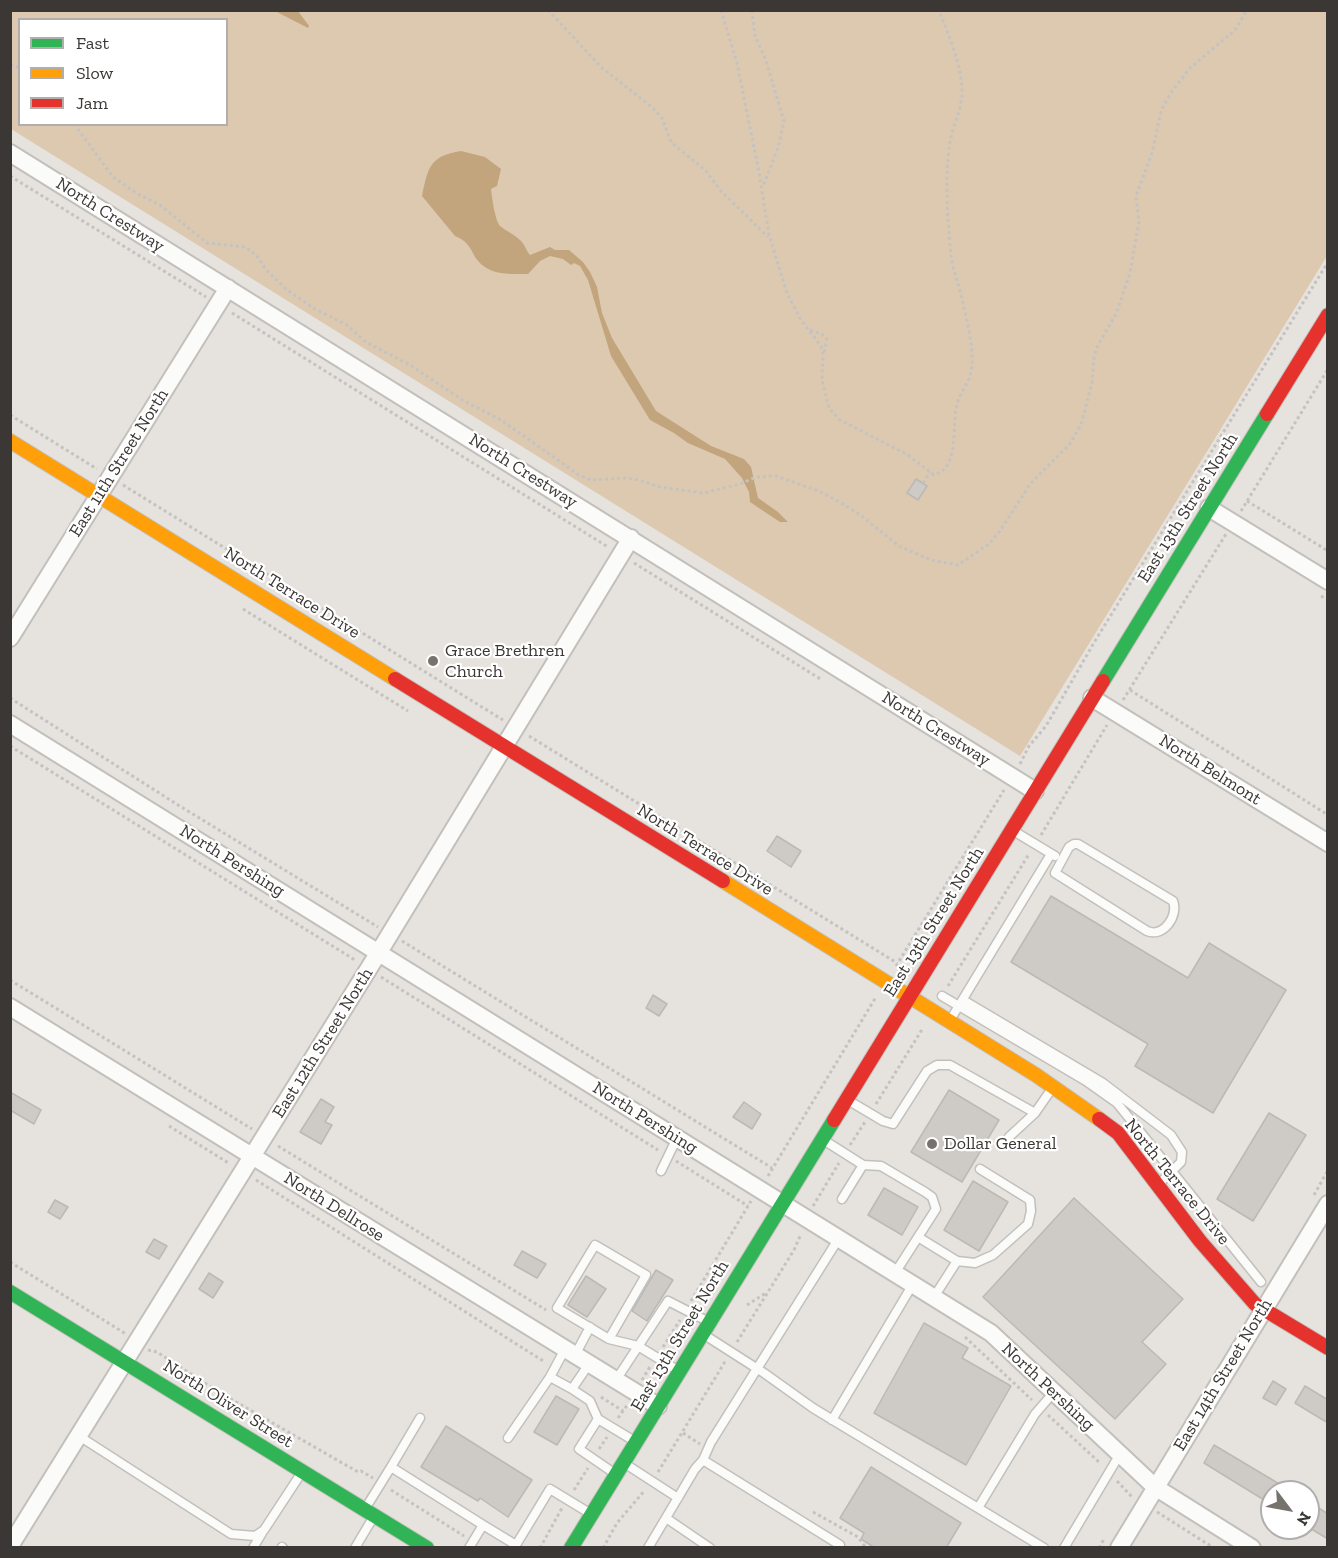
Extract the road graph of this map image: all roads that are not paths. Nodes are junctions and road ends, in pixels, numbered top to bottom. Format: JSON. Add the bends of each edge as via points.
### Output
{"nodes":[{"id":1,"x":10,"y":153,"type":"edge"},
{"id":2,"x":228,"y":288,"type":"junction"},
{"id":3,"x":1328,"y":315,"type":"edge"},
{"id":4,"x":10,"y":441,"type":"edge"},
{"id":5,"x":99,"y":495,"type":"junction"},
{"id":6,"x":1209,"y":508,"type":"junction"},
{"id":7,"x":631,"y":538,"type":"junction"},
{"id":8,"x":1328,"y":581,"type":"edge"},
{"id":9,"x":10,"y":638,"type":"edge"},
{"id":10,"x":1092,"y":698,"type":"junction"},
{"id":11,"x":10,"y":724,"type":"edge"},
{"id":12,"x":505,"y":747,"type":"junction"},
{"id":13,"x":1035,"y":791,"type":"junction"},
{"id":14,"x":1012,"y":830,"type":"junction"},
{"id":15,"x":1328,"y":843,"type":"edge"},
{"id":16,"x":1051,"y":854,"type":"junction"},
{"id":17,"x":1061,"y":860,"type":"junction"},
{"id":18,"x":379,"y":952,"type":"junction"},
{"id":19,"x":942,"y":996,"type":"road end"},
{"id":20,"x":909,"y":997,"type":"junction"},
{"id":21,"x":961,"y":1003,"type":"junction"},
{"id":22,"x":10,"y":1007,"type":"edge"},
{"id":23,"x":949,"y":1022,"type":"junction"},
{"id":24,"x":1053,"y":1087,"type":"junction"},
{"id":25,"x":846,"y":1099,"type":"junction"},
{"id":26,"x":1132,"y":1105,"type":"junction"},
{"id":27,"x":1035,"y":1113,"type":"junction"},
{"id":28,"x":1125,"y":1113,"type":"junction"},
{"id":29,"x":1112,"y":1129,"type":"junction"},
{"id":30,"x":1009,"y":1137,"type":"dead end"},
{"id":31,"x":677,"y":1138,"type":"junction"},
{"id":32,"x":822,"y":1139,"type":"junction"},
{"id":33,"x":253,"y":1157,"type":"junction"},
{"id":34,"x":863,"y":1165,"type":"junction"},
{"id":35,"x":980,"y":1168,"type":"dead end"},
{"id":36,"x":661,"y":1171,"type":"dead end"},
{"id":37,"x":1172,"y":1172,"type":"junction"},
{"id":38,"x":1158,"y":1186,"type":"junction"},
{"id":39,"x":842,"y":1199,"type":"dead end"},
{"id":40,"x":782,"y":1203,"type":"junction"},
{"id":41,"x":1328,"y":1204,"type":"edge"},
{"id":42,"x":918,"y":1237,"type":"junction"},
{"id":43,"x":835,"y":1245,"type":"junction"},
{"id":44,"x":957,"y":1261,"type":"junction"},
{"id":45,"x":895,"y":1273,"type":"junction"},
{"id":46,"x":1261,"y":1282,"type":"dead end"},
{"id":47,"x":913,"y":1284,"type":"junction"},
{"id":48,"x":10,"y":1292,"type":"edge"},
{"id":49,"x":934,"y":1298,"type":"junction"},
{"id":50,"x":1262,"y":1309,"type":"junction"},
{"id":51,"x":590,"y":1327,"type":"junction"},
{"id":52,"x":706,"y":1328,"type":"junction"},
{"id":53,"x":609,"y":1339,"type":"junction"},
{"id":54,"x":638,"y":1346,"type":"junction"},
{"id":55,"x":1328,"y":1348,"type":"edge"},
{"id":56,"x":570,"y":1352,"type":"junction"},
{"id":57,"x":125,"y":1362,"type":"junction"},
{"id":58,"x":590,"y":1364,"type":"junction"},
{"id":59,"x":757,"y":1369,"type":"junction"},
{"id":60,"x":680,"y":1371,"type":"junction"},
{"id":61,"x":550,"y":1377,"type":"junction"},
{"id":62,"x":616,"y":1380,"type":"junction"},
{"id":63,"x":575,"y":1385,"type":"junction"},
{"id":64,"x":1054,"y":1392,"type":"junction"},
{"id":65,"x":658,"y":1406,"type":"junction"},
{"id":66,"x":420,"y":1418,"type":"dead end"},
{"id":67,"x":598,"y":1419,"type":"junction"},
{"id":68,"x":832,"y":1420,"type":"junction"},
{"id":69,"x":79,"y":1436,"type":"junction"},
{"id":70,"x":508,"y":1438,"type":"dead end"},
{"id":71,"x":636,"y":1442,"type":"junction"},
{"id":72,"x":1120,"y":1455,"type":"junction"},
{"id":73,"x":703,"y":1460,"type":"junction"},
{"id":74,"x":391,"y":1467,"type":"junction"},
{"id":75,"x":620,"y":1468,"type":"junction"},
{"id":76,"x":302,"y":1471,"type":"junction"},
{"id":77,"x":1155,"y":1487,"type":"junction"},
{"id":78,"x":678,"y":1498,"type":"junction"},
{"id":79,"x":978,"y":1508,"type":"junction"},
{"id":80,"x":370,"y":1513,"type":"junction"},
{"id":81,"x":591,"y":1515,"type":"junction"},
{"id":82,"x":666,"y":1518,"type":"junction"},
{"id":83,"x":483,"y":1525,"type":"junction"},
{"id":84,"x":264,"y":1530,"type":"junction"},
{"id":85,"x":471,"y":1544,"type":"edge"},
{"id":86,"x":10,"y":1546,"type":"edge"},
{"id":87,"x":253,"y":1548,"type":"edge"},
{"id":88,"x":355,"y":1548,"type":"edge"},
{"id":89,"x":427,"y":1548,"type":"edge"},
{"id":90,"x":571,"y":1548,"type":"edge"},
{"id":91,"x":648,"y":1548,"type":"edge"},
{"id":92,"x":710,"y":1548,"type":"edge"},
{"id":93,"x":840,"y":1548,"type":"edge"},
{"id":94,"x":1044,"y":1548,"type":"edge"},
{"id":95,"x":1064,"y":1548,"type":"edge"},
{"id":96,"x":1119,"y":1548,"type":"edge"},
{"id":97,"x":1252,"y":1548,"type":"edge"}],
"edges":[{"from":1,"to":2,"type":"street","name":"North Crestway"},
{"from":2,"to":5,"type":"street","name":"East 11th Street North"},
{"from":2,"to":7,"type":"street","name":"North Crestway"},
{"from":3,"to":6,"type":"main road","name":"East 13th Street North"},
{"from":4,"to":5,"type":"main road","name":"North Terrace Drive"},
{"from":5,"to":9,"type":"street","name":"East 11th Street North"},
{"from":5,"to":12,"type":"main road","name":"North Terrace Drive"},
{"from":6,"to":8,"type":"street"},
{"from":6,"to":10,"type":"main road","name":"East 13th Street North"},
{"from":7,"to":12,"type":"street","name":"East 12th Street North"},
{"from":7,"to":13,"type":"street","name":"North Crestway","via":[[1009,784]]},
{"from":10,"to":13,"type":"main road","name":"East 13th Street North"},
{"from":10,"to":15,"type":"street","name":"North Belmont"},
{"from":11,"to":18,"type":"street","name":"North Pershing"},
{"from":12,"to":18,"type":"street","name":"East 12th Street North"},
{"from":12,"to":20,"type":"main road","name":"North Terrace Drive"},
{"from":13,"to":14,"type":"main road","name":"East 13th Street North"},
{"from":14,"to":16,"type":"lane"},
{"from":14,"to":20,"type":"main road","name":"East 13th Street North"},
{"from":16,"to":17,"type":"lane"},
{"from":16,"to":21,"type":"lane"},
{"from":17,"to":17,"type":"lane","via":[[1055,873],[1061,879],[1147,931],[1159,933],[1174,913],[1173,901],[1078,844],[1069,847]]},
{"from":18,"to":31,"type":"street","name":"North Pershing"},
{"from":18,"to":33,"type":"street","name":"East 12th Street North"},
{"from":19,"to":21,"type":"lane"},
{"from":20,"to":23,"type":"main road","name":"North Terrace Drive"},
{"from":20,"to":25,"type":"main road","name":"East 13th Street North"},
{"from":21,"to":23,"type":"lane"},
{"from":21,"to":26,"type":"lane","via":[[1103,1083]]},
{"from":21,"to":28,"type":"lane","via":[[1086,1081]]},
{"from":22,"to":33,"type":"street","name":"North Dellrose"},
{"from":23,"to":24,"type":"main road","name":"North Terrace Drive"},
{"from":24,"to":27,"type":"lane"},
{"from":24,"to":29,"type":"main road","name":"North Terrace Drive"},
{"from":25,"to":27,"type":"lane","via":[[893,1124],[927,1071],[937,1065],[950,1065]]},
{"from":25,"to":32,"type":"main road","name":"East 13th Street North"},
{"from":26,"to":28,"type":"lane"},
{"from":26,"to":37,"type":"lane","via":[[1171,1135],[1182,1152],[1181,1162]]},
{"from":27,"to":30,"type":"lane"},
{"from":28,"to":29,"type":"lane"},
{"from":28,"to":37,"type":"lane"},
{"from":29,"to":38,"type":"main road","name":"North Terrace Drive"},
{"from":31,"to":36,"type":"lane"},
{"from":31,"to":40,"type":"street","name":"North Pershing"},
{"from":32,"to":34,"type":"lane"},
{"from":32,"to":40,"type":"main road","name":"East 13th Street North"},
{"from":33,"to":56,"type":"street","name":"North Dellrose"},
{"from":33,"to":57,"type":"street","name":"East 12th Street North"},
{"from":34,"to":39,"type":"lane"},
{"from":34,"to":42,"type":"lane","via":[[881,1166],[932,1197],[936,1209]]},
{"from":35,"to":44,"type":"lane","via":[[1030,1200],[1028,1224],[993,1255],[975,1263]]},
{"from":37,"to":38,"type":"lane"},
{"from":37,"to":46,"type":"lane"},
{"from":38,"to":50,"type":"main road","name":"North Terrace Drive","via":[[1200,1241]]},
{"from":40,"to":43,"type":"street","name":"North Pershing","via":[[803,1226]]},
{"from":40,"to":52,"type":"main road","name":"East 13th Street North"},
{"from":41,"to":50,"type":"street","name":"East 14th Street North"},
{"from":42,"to":44,"type":"lane"},
{"from":42,"to":45,"type":"lane"},
{"from":43,"to":45,"type":"street","name":"North Pershing"},
{"from":43,"to":59,"type":"lane"},
{"from":44,"to":49,"type":"lane"},
{"from":45,"to":47,"type":"street","name":"North Pershing"},
{"from":47,"to":49,"type":"street","name":"North Pershing"},
{"from":47,"to":68,"type":"lane"},
{"from":48,"to":57,"type":"main road","name":"North Oliver Street"},
{"from":49,"to":64,"type":"street","name":"North Pershing","via":[[991,1333]]},
{"from":50,"to":55,"type":"main road","name":"North Terrace Drive"},
{"from":50,"to":77,"type":"street","name":"East 14th Street North"},
{"from":51,"to":53,"type":"lane"},
{"from":51,"to":53,"type":"lane","via":[[557,1308],[595,1245],[646,1275]]},
{"from":51,"to":56,"type":"lane"},
{"from":52,"to":54,"type":"lane","via":[[686,1310],[668,1301]]},
{"from":52,"to":59,"type":"lane","via":[[731,1352]]},
{"from":52,"to":60,"type":"main road","name":"East 13th Street North"},
{"from":53,"to":54,"type":"lane"},
{"from":54,"to":60,"type":"lane"},
{"from":54,"to":62,"type":"lane"},
{"from":56,"to":58,"type":"street","name":"North Dellrose"},
{"from":56,"to":61,"type":"lane"},
{"from":57,"to":69,"type":"street","name":"East 12th Street North"},
{"from":57,"to":76,"type":"main road","name":"North Oliver Street"},
{"from":58,"to":62,"type":"street","name":"North Dellrose"},
{"from":58,"to":63,"type":"lane"},
{"from":59,"to":68,"type":"lane"},
{"from":59,"to":73,"type":"lane"},
{"from":60,"to":65,"type":"main road","name":"East 13th Street North"},
{"from":61,"to":63,"type":"lane"},
{"from":61,"to":70,"type":"lane"},
{"from":62,"to":65,"type":"street","name":"North Dellrose"},
{"from":63,"to":67,"type":"lane","via":[[590,1401]]},
{"from":64,"to":72,"type":"street","name":"North Pershing"},
{"from":64,"to":79,"type":"lane"},
{"from":65,"to":71,"type":"main road","name":"East 13th Street North"},
{"from":66,"to":74,"type":"lane"},
{"from":67,"to":71,"type":"lane"},
{"from":67,"to":75,"type":"lane","via":[[579,1449]]},
{"from":68,"to":79,"type":"lane"},
{"from":69,"to":84,"type":"lane","via":[[231,1534],[255,1536]]},
{"from":69,"to":86,"type":"street","name":"East 12th Street North"},
{"from":71,"to":75,"type":"main road","name":"East 13th Street North"},
{"from":72,"to":77,"type":"street","name":"North Pershing"},
{"from":72,"to":95,"type":"lane"},
{"from":73,"to":78,"type":"lane"},
{"from":73,"to":93,"type":"lane"},
{"from":74,"to":80,"type":"lane"},
{"from":74,"to":83,"type":"lane"},
{"from":75,"to":78,"type":"lane","via":[[652,1481]]},
{"from":75,"to":81,"type":"main road","name":"East 13th Street North"},
{"from":76,"to":80,"type":"main road","name":"North Oliver Street"},
{"from":76,"to":84,"type":"lane"},
{"from":77,"to":96,"type":"street","name":"East 14th Street North"},
{"from":77,"to":97,"type":"street","name":"North Pershing"},
{"from":78,"to":82,"type":"lane"},
{"from":79,"to":94,"type":"lane"},
{"from":80,"to":88,"type":"lane"},
{"from":80,"to":89,"type":"main road","name":"North Oliver Street"},
{"from":81,"to":83,"type":"lane","via":[[550,1489],[516,1545]]},
{"from":81,"to":90,"type":"main road","name":"East 13th Street North"},
{"from":82,"to":91,"type":"lane"},
{"from":82,"to":92,"type":"lane"},
{"from":83,"to":85,"type":"lane"},
{"from":84,"to":87,"type":"lane"}]}
